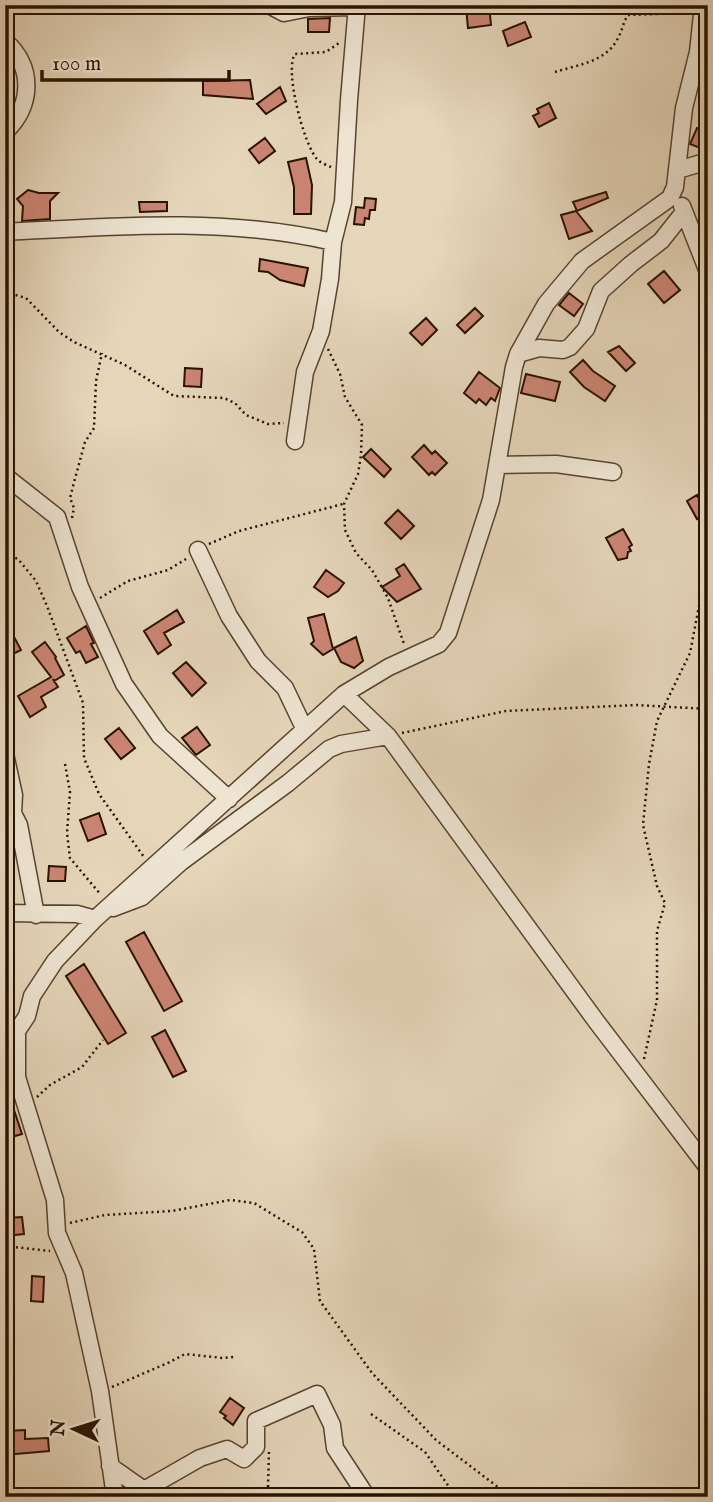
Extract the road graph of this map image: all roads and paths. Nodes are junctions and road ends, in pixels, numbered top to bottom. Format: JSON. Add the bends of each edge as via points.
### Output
{"nodes":[{"id":1,"x":269,"y":5,"type":"edge"},
{"id":2,"x":682,"y":5,"type":"edge"},
{"id":3,"x":703,"y":5,"type":"edge"},
{"id":4,"x":356,"y":10,"type":"edge"},
{"id":5,"x":5,"y":41,"type":"edge"},
{"id":6,"x":555,"y":72,"type":"dead end"},
{"id":7,"x":5,"y":132,"type":"edge"},
{"id":8,"x":708,"y":161,"type":"edge"},
{"id":9,"x":678,"y":170,"type":"junction"},
{"id":10,"x":345,"y":171,"type":"junction"},
{"id":11,"x":670,"y":198,"type":"junction"},
{"id":12,"x":684,"y":212,"type":"junction"},
{"id":13,"x":5,"y":232,"type":"edge"},
{"id":14,"x":333,"y":242,"type":"junction"},
{"id":15,"x":708,"y":272,"type":"edge"},
{"id":16,"x":5,"y":292,"type":"edge"},
{"id":17,"x":321,"y":331,"type":"junction"},
{"id":18,"x":102,"y":354,"type":"junction"},
{"id":19,"x":518,"y":354,"type":"junction"},
{"id":20,"x":298,"y":421,"type":"junction"},
{"id":21,"x":295,"y":441,"type":"dead end"},
{"id":22,"x":497,"y":465,"type":"junction"},
{"id":23,"x":613,"y":472,"type":"dead end"},
{"id":24,"x":5,"y":476,"type":"edge"},
{"id":25,"x":344,"y":504,"type":"junction"},
{"id":26,"x":63,"y":536,"type":"junction"},
{"id":27,"x":198,"y":550,"type":"junction"},
{"id":28,"x":5,"y":554,"type":"edge"},
{"id":29,"x":708,"y":585,"type":"edge"},
{"id":30,"x":89,"y":606,"type":"junction"},
{"id":31,"x":408,"y":657,"type":"junction"},
{"id":32,"x":344,"y":694,"type":"junction"},
{"id":33,"x":664,"y":708,"type":"junction"},
{"id":34,"x":708,"y":709,"type":"edge"},
{"id":35,"x":304,"y":727,"type":"junction"},
{"id":36,"x":388,"y":736,"type":"junction"},
{"id":37,"x":5,"y":754,"type":"edge"},
{"id":38,"x":65,"y":764,"type":"dead end"},
{"id":39,"x":229,"y":799,"type":"junction"},
{"id":40,"x":9,"y":807,"type":"edge"},
{"id":41,"x":154,"y":867,"type":"junction"},
{"id":42,"x":102,"y":912,"type":"junction"},
{"id":43,"x":5,"y":913,"type":"edge"},
{"id":44,"x":36,"y":915,"type":"junction"},
{"id":45,"x":11,"y":1031,"type":"edge"},
{"id":46,"x":103,"y":1040,"type":"dead end"},
{"id":47,"x":640,"y":1080,"type":"junction"},
{"id":48,"x":27,"y":1107,"type":"junction"},
{"id":49,"x":708,"y":1168,"type":"edge"},
{"id":50,"x":57,"y":1233,"type":"junction"},
{"id":51,"x":5,"y":1246,"type":"edge"},
{"id":52,"x":67,"y":1252,"type":"junction"},
{"id":53,"x":234,"y":1357,"type":"dead end"},
{"id":54,"x":100,"y":1391,"type":"junction"},
{"id":55,"x":371,"y":1414,"type":"dead end"},
{"id":56,"x":270,"y":1444,"type":"dead end"},
{"id":57,"x":110,"y":1466,"type":"junction"},
{"id":58,"x":270,"y":1496,"type":"edge"},
{"id":59,"x":115,"y":1497,"type":"edge"},
{"id":60,"x":367,"y":1497,"type":"edge"},
{"id":61,"x":456,"y":1497,"type":"edge"},
{"id":62,"x":511,"y":1497,"type":"edge"}],
"edges":[{"from":1,"to":4,"type":"street","via":[[284,13],[309,8]]},
{"from":2,"to":6,"type":"path","via":[[657,15],[628,15],[608,53]]},
{"from":3,"to":9,"type":"street"},
{"from":4,"to":10,"type":"street"},
{"from":4,"to":10,"type":"path","via":[[334,48],[295,54],[290,68],[307,142],[318,160]]},
{"from":5,"to":7,"type":"street","via":[[23,62],[27,78],[20,113]]},
{"from":8,"to":9,"type":"street"},
{"from":9,"to":11,"type":"street"},
{"from":10,"to":14,"type":"street"},
{"from":11,"to":12,"type":"street","via":[[681,203]]},
{"from":11,"to":19,"type":"street","via":[[582,261],[545,304]]},
{"from":12,"to":15,"type":"street"},
{"from":12,"to":19,"type":"street","via":[[661,241],[601,291],[586,329],[570,347]]},
{"from":13,"to":14,"type":"street","via":[[208,226],[291,232]]},
{"from":14,"to":17,"type":"street"},
{"from":16,"to":18,"type":"path","via":[[26,298],[60,332]]},
{"from":17,"to":20,"type":"street","via":[[305,372]]},
{"from":17,"to":25,"type":"path","via":[[345,397],[362,425],[358,474]]},
{"from":18,"to":20,"type":"path","via":[[174,396],[224,398],[268,424]]},
{"from":18,"to":26,"type":"path","via":[[94,428],[85,442],[70,498],[74,514]]},
{"from":19,"to":22,"type":"street"},
{"from":20,"to":21,"type":"street"},
{"from":22,"to":23,"type":"street","via":[[556,464]]},
{"from":22,"to":31,"type":"street","via":[[491,500],[449,633],[439,644]]},
{"from":24,"to":26,"type":"street","via":[[57,517]]},
{"from":25,"to":27,"type":"path","via":[[239,531]]},
{"from":25,"to":31,"type":"path","via":[[345,530],[388,598]]},
{"from":26,"to":30,"type":"street"},
{"from":27,"to":30,"type":"path","via":[[168,570],[128,580]]},
{"from":27,"to":35,"type":"street","via":[[229,616],[258,661],[285,688]]},
{"from":28,"to":41,"type":"path","via":[[18,559],[36,581],[47,606],[83,703],[84,758],[99,794]]},
{"from":29,"to":33,"type":"path","via":[[690,653]]},
{"from":30,"to":39,"type":"street","via":[[124,684],[160,736]]},
{"from":31,"to":32,"type":"street"},
{"from":32,"to":35,"type":"street"},
{"from":32,"to":36,"type":"street"},
{"from":33,"to":34,"type":"path"},
{"from":33,"to":36,"type":"path","via":[[506,711]]},
{"from":33,"to":47,"type":"path","via":[[653,739],[643,825],[665,903],[657,931],[657,1000]]},
{"from":35,"to":39,"type":"street"},
{"from":36,"to":42,"type":"street","via":[[329,749],[142,897]]},
{"from":36,"to":47,"type":"street"},
{"from":37,"to":40,"type":"street","via":[[14,795]]},
{"from":38,"to":42,"type":"path","via":[[70,792],[70,858]]},
{"from":39,"to":41,"type":"street"},
{"from":40,"to":44,"type":"street","via":[[19,825]]},
{"from":41,"to":42,"type":"street"},
{"from":42,"to":44,"type":"street"},
{"from":42,"to":45,"type":"street","via":[[55,961],[32,996],[27,1016]]},
{"from":43,"to":44,"type":"street"},
{"from":45,"to":48,"type":"street","via":[[17,1077]]},
{"from":46,"to":48,"type":"path","via":[[82,1067],[50,1085]]},
{"from":47,"to":49,"type":"street"},
{"from":48,"to":50,"type":"street","via":[[55,1200]]},
{"from":50,"to":52,"type":"street"},
{"from":50,"to":62,"type":"path","via":[[70,1223],[105,1215],[172,1211],[230,1200],[254,1203],[309,1240],[318,1266],[320,1301],[372,1373],[436,1440]]},
{"from":51,"to":52,"type":"path"},
{"from":52,"to":54,"type":"street"},
{"from":53,"to":54,"type":"path","via":[[185,1354]]},
{"from":54,"to":57,"type":"street"},
{"from":55,"to":61,"type":"path","via":[[425,1452]]},
{"from":56,"to":58,"type":"path"},
{"from":57,"to":59,"type":"street"},
{"from":57,"to":60,"type":"street","via":[[144,1490],[200,1458],[228,1449],[244,1459],[256,1447],[256,1421],[317,1394],[332,1425],[335,1448]]}]}
